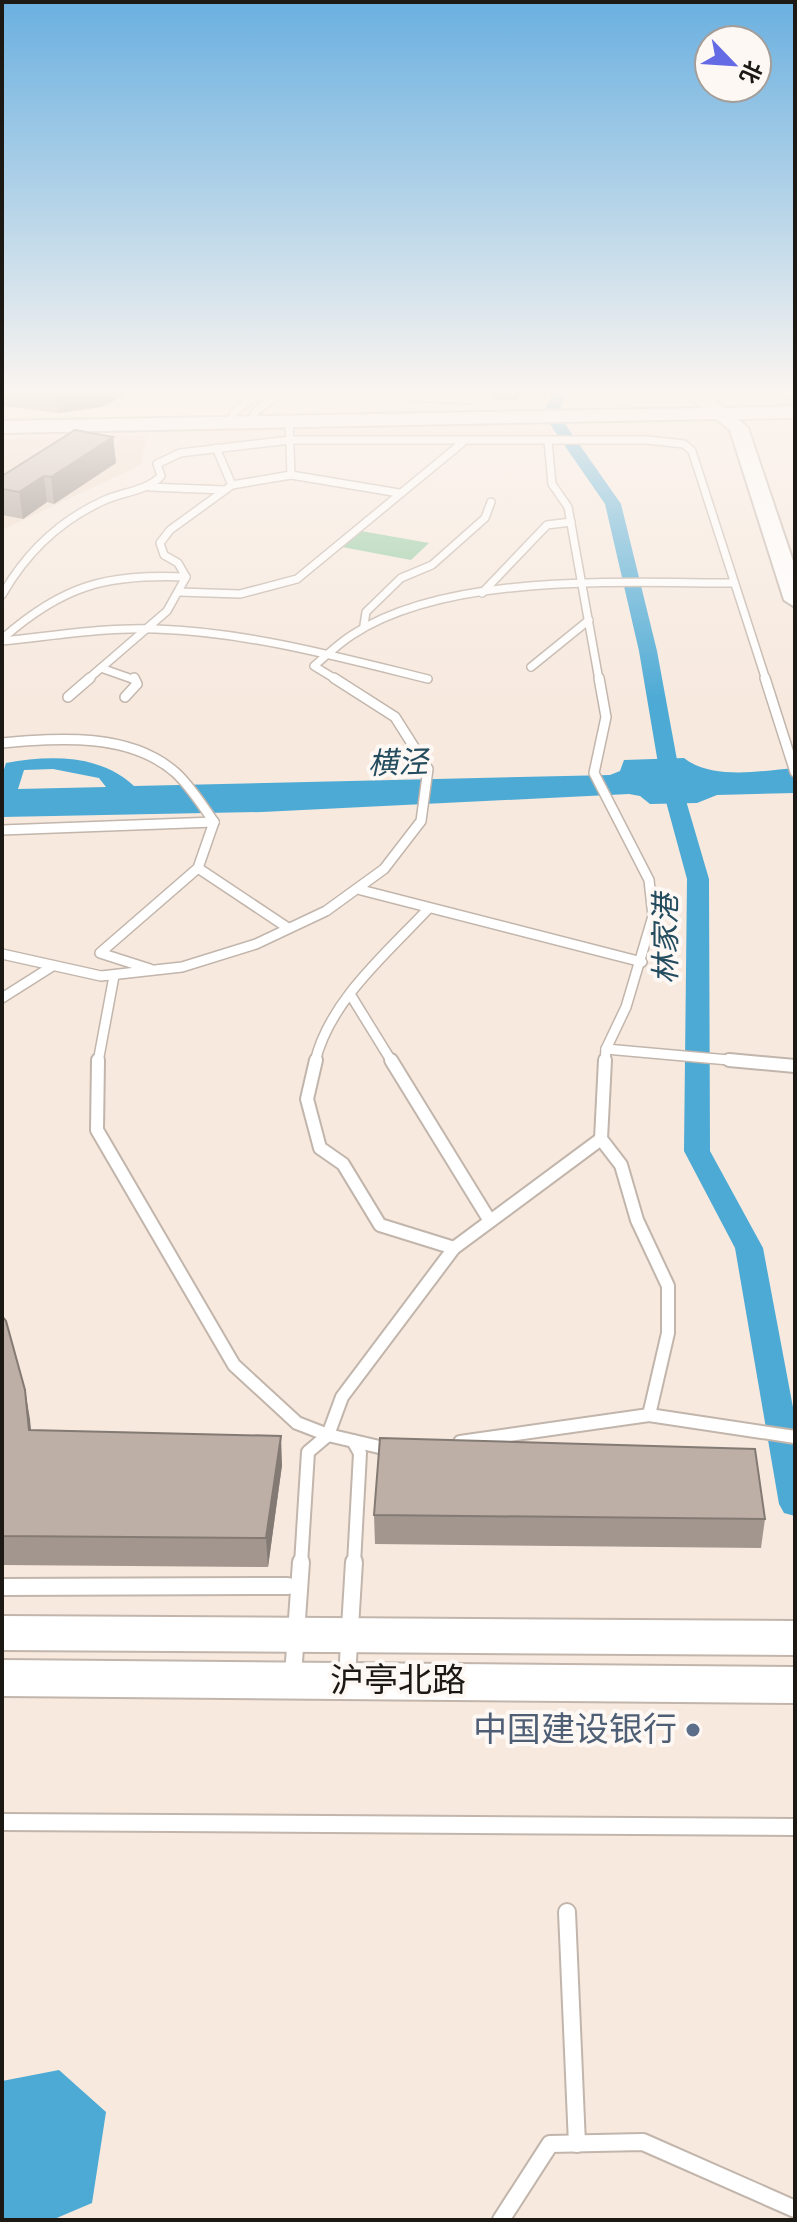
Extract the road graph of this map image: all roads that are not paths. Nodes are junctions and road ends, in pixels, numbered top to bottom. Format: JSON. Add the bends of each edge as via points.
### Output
{"nodes":[{"id":1,"x":125,"y":493,"type":"edge"},
{"id":2,"x":220,"y":493,"type":"edge"},
{"id":3,"x":399,"y":493,"type":"edge"},
{"id":4,"x":558,"y":493,"type":"edge"},
{"id":5,"x":705,"y":493,"type":"edge"},
{"id":6,"x":762,"y":493,"type":"edge"},
{"id":7,"x":491,"y":502,"type":"dead end"},
{"id":8,"x":571,"y":522,"type":"junction"},
{"id":9,"x":186,"y":577,"type":"junction"},
{"id":10,"x":734,"y":583,"type":"junction"},
{"id":11,"x":582,"y":584,"type":"junction"},
{"id":12,"x":179,"y":592,"type":"junction"},
{"id":13,"x":482,"y":594,"type":"junction"},
{"id":14,"x":2,"y":595,"type":"edge"},
{"id":15,"x":795,"y":600,"type":"edge"},
{"id":16,"x":589,"y":620,"type":"junction"},
{"id":17,"x":364,"y":625,"type":"junction"},
{"id":18,"x":147,"y":629,"type":"junction"},
{"id":19,"x":2,"y":640,"type":"edge"},
{"id":20,"x":325,"y":653,"type":"junction"},
{"id":21,"x":531,"y":667,"type":"dead end"},
{"id":22,"x":101,"y":668,"type":"junction"},
{"id":23,"x":428,"y":679,"type":"dead end"},
{"id":24,"x":68,"y":697,"type":"dead end"},
{"id":25,"x":125,"y":697,"type":"dead end"},
{"id":26,"x":2,"y":743,"type":"edge"},
{"id":27,"x":794,"y":770,"type":"edge"},
{"id":28,"x":214,"y":822,"type":"junction"},
{"id":29,"x":2,"y":830,"type":"edge"},
{"id":30,"x":198,"y":868,"type":"junction"},
{"id":31,"x":361,"y":890,"type":"junction"},
{"id":32,"x":429,"y":908,"type":"junction"},
{"id":33,"x":288,"y":928,"type":"junction"},
{"id":34,"x":2,"y":954,"type":"edge"},
{"id":35,"x":642,"y":962,"type":"junction"},
{"id":36,"x":51,"y":967,"type":"junction"},
{"id":37,"x":153,"y":970,"type":"junction"},
{"id":38,"x":114,"y":976,"type":"junction"},
{"id":39,"x":350,"y":994,"type":"junction"},
{"id":40,"x":2,"y":998,"type":"edge"},
{"id":41,"x":606,"y":1049,"type":"junction"},
{"id":42,"x":795,"y":1066,"type":"edge"},
{"id":43,"x":601,"y":1139,"type":"junction"},
{"id":44,"x":490,"y":1221,"type":"junction"},
{"id":45,"x":454,"y":1248,"type":"junction"},
{"id":46,"x":649,"y":1415,"type":"junction"},
{"id":47,"x":328,"y":1435,"type":"junction"},
{"id":48,"x":795,"y":1437,"type":"edge"},
{"id":49,"x":353,"y":1441,"type":"junction"},
{"id":50,"x":445,"y":1444,"type":"edge"},
{"id":51,"x":413,"y":1449,"type":"edge"},
{"id":52,"x":288,"y":1586,"type":"dead end"},
{"id":53,"x":2,"y":1587,"type":"edge"},
{"id":54,"x":2,"y":1633,"type":"edge"},
{"id":55,"x":296,"y":1635,"type":"junction"},
{"id":56,"x":349,"y":1636,"type":"junction"},
{"id":57,"x":795,"y":1638,"type":"edge"},
{"id":58,"x":2,"y":1678,"type":"edge"},
{"id":59,"x":293,"y":1681,"type":"junction"},
{"id":60,"x":347,"y":1681,"type":"junction"},
{"id":61,"x":795,"y":1685,"type":"edge"},
{"id":62,"x":2,"y":1822,"type":"edge"},
{"id":63,"x":795,"y":1827,"type":"edge"},
{"id":64,"x":567,"y":1912,"type":"dead end"},
{"id":65,"x":577,"y":2144,"type":"junction"},
{"id":66,"x":795,"y":2209,"type":"edge"},
{"id":67,"x":501,"y":2220,"type":"edge"}],
"edges":[{"from":1,"to":14,"type":"lane","via":[[56,529],[31,550]]},
{"from":2,"to":9,"type":"lane","via":[[160,543],[164,555],[178,563]]},
{"from":3,"to":12,"type":"lane","via":[[288,584],[236,596]]},
{"from":4,"to":8,"type":"lane"},
{"from":5,"to":10,"type":"lane"},
{"from":6,"to":15,"type":"street"},
{"from":7,"to":17,"type":"lane","via":[[485,518],[432,565],[401,578],[366,612]]},
{"from":8,"to":11,"type":"lane"},
{"from":8,"to":13,"type":"lane","via":[[547,525]]},
{"from":9,"to":12,"type":"lane"},
{"from":9,"to":19,"type":"lane","via":[[92,580],[43,604]]},
{"from":10,"to":11,"type":"lane"},
{"from":10,"to":27,"type":"lane"},
{"from":11,"to":13,"type":"lane"},
{"from":11,"to":16,"type":"lane"},
{"from":12,"to":18,"type":"lane"},
{"from":13,"to":17,"type":"lane","via":[[397,612]]},
{"from":16,"to":21,"type":"lane"},
{"from":16,"to":35,"type":"lane","via":[[606,717],[594,773],[649,880],[653,916]]},
{"from":17,"to":20,"type":"lane"},
{"from":18,"to":19,"type":"lane"},
{"from":18,"to":20,"type":"lane","via":[[206,632]]},
{"from":18,"to":22,"type":"lane"},
{"from":20,"to":23,"type":"lane"},
{"from":20,"to":31,"type":"lane","via":[[314,666],[348,681],[401,721],[419,747],[430,779],[428,812],[403,853]]},
{"from":22,"to":24,"type":"lane"},
{"from":22,"to":25,"type":"lane","via":[[134,678],[137,684]]},
{"from":26,"to":28,"type":"lane","via":[[102,742],[139,752],[190,786]]},
{"from":28,"to":29,"type":"lane"},
{"from":28,"to":30,"type":"lane"},
{"from":30,"to":33,"type":"lane"},
{"from":30,"to":37,"type":"lane","via":[[100,953]]},
{"from":31,"to":32,"type":"lane"},
{"from":31,"to":33,"type":"lane"},
{"from":32,"to":35,"type":"lane"},
{"from":32,"to":39,"type":"lane"},
{"from":33,"to":37,"type":"lane","via":[[212,961]]},
{"from":34,"to":36,"type":"lane"},
{"from":35,"to":41,"type":"lane"},
{"from":36,"to":38,"type":"lane"},
{"from":36,"to":40,"type":"lane"},
{"from":37,"to":38,"type":"lane"},
{"from":38,"to":47,"type":"lane","via":[[97,1066],[97,1130],[234,1365],[297,1423]]},
{"from":39,"to":44,"type":"lane"},
{"from":39,"to":45,"type":"lane","via":[[319,1045],[307,1099],[320,1148],[343,1164],[380,1225]]},
{"from":41,"to":42,"type":"lane"},
{"from":41,"to":43,"type":"lane"},
{"from":43,"to":44,"type":"lane"},
{"from":43,"to":46,"type":"lane","via":[[621,1165],[637,1220],[668,1286],[668,1333]]},
{"from":44,"to":45,"type":"lane"},
{"from":45,"to":47,"type":"lane","via":[[342,1397]]},
{"from":46,"to":48,"type":"lane"},
{"from":46,"to":50,"type":"lane"},
{"from":47,"to":49,"type":"lane"},
{"from":47,"to":55,"type":"lane","via":[[308,1452]]},
{"from":49,"to":51,"type":"lane"},
{"from":49,"to":56,"type":"lane","via":[[360,1453]]},
{"from":52,"to":53,"type":"lane"},
{"from":54,"to":55,"type":"street","name":"沪亭北路"},
{"from":55,"to":56,"type":"street","name":"沪亭北路"},
{"from":55,"to":59,"type":"lane"},
{"from":56,"to":57,"type":"street","name":"沪亭北路"},
{"from":56,"to":60,"type":"lane"},
{"from":58,"to":59,"type":"street","name":"沪亭北路"},
{"from":59,"to":60,"type":"street","name":"沪亭北路"},
{"from":60,"to":61,"type":"street","name":"沪亭北路"},
{"from":62,"to":63,"type":"lane"},
{"from":64,"to":65,"type":"lane"},
{"from":65,"to":66,"type":"lane","via":[[643,2142]]},
{"from":65,"to":67,"type":"lane","via":[[550,2144]]}]}
